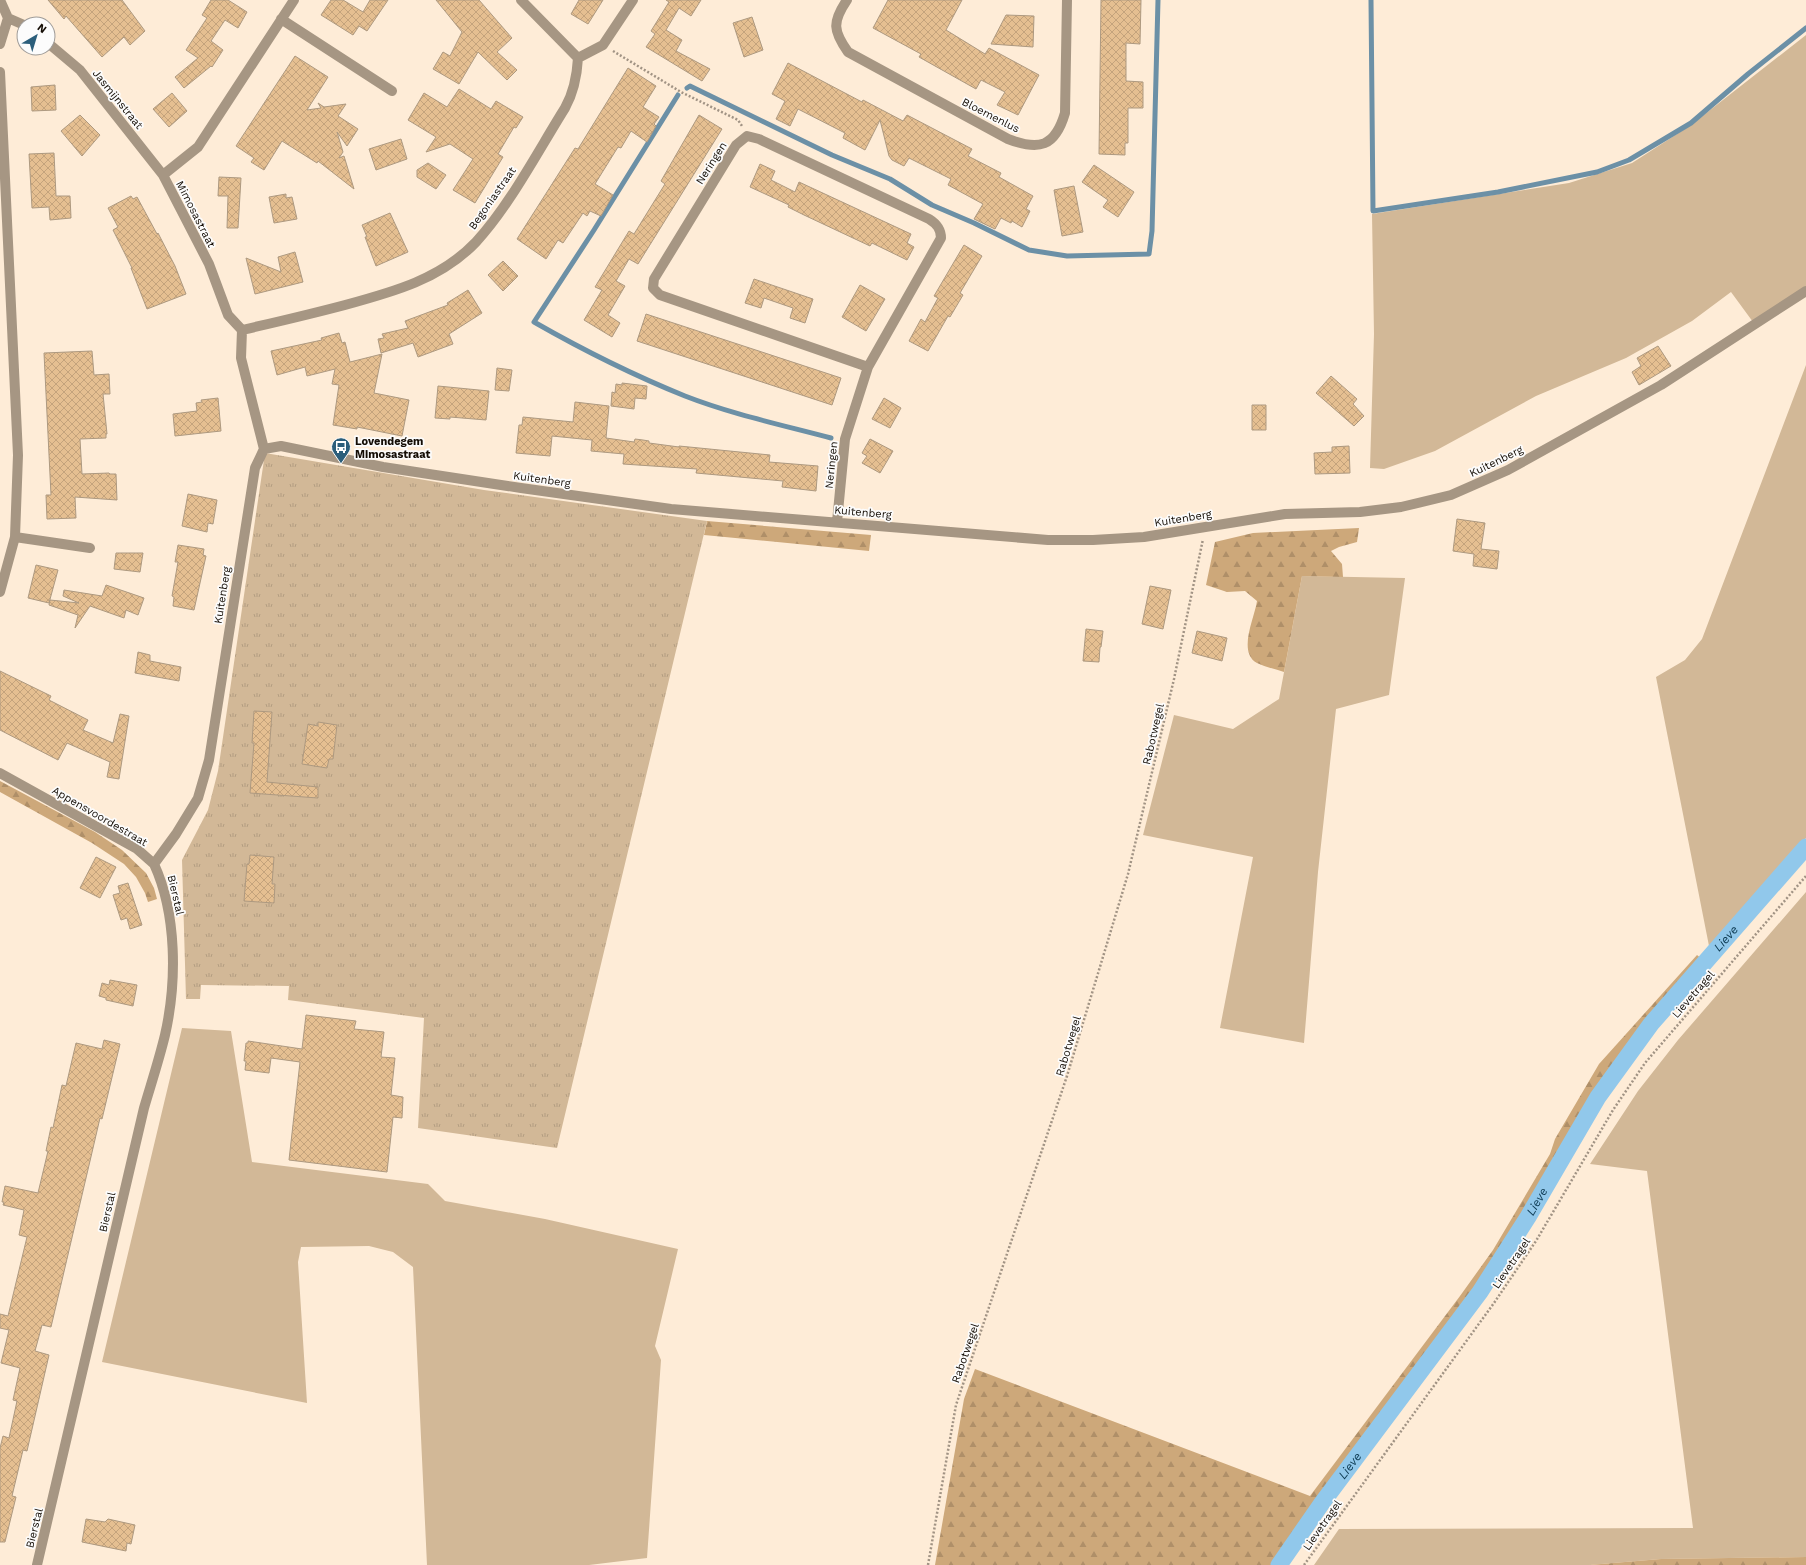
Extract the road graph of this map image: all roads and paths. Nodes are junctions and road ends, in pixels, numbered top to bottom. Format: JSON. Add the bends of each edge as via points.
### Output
{"nodes":[{"id":1,"x":0,"y":0,"type":"edge"},
{"id":2,"x":294,"y":0,"type":"edge"},
{"id":3,"x":521,"y":0,"type":"edge"},
{"id":4,"x":632,"y":0,"type":"edge"},
{"id":5,"x":847,"y":0,"type":"edge"},
{"id":6,"x":1067,"y":0,"type":"edge"},
{"id":7,"x":8,"y":18,"type":"junction"},
{"id":8,"x":281,"y":19,"type":"junction"},
{"id":9,"x":16,"y":22,"type":"edge"},
{"id":10,"x":0,"y":44,"type":"edge"},
{"id":11,"x":603,"y":45,"type":"junction"},
{"id":12,"x":56,"y":50,"type":"edge"},
{"id":13,"x":578,"y":58,"type":"junction"},
{"id":14,"x":0,"y":72,"type":"edge"},
{"id":15,"x":392,"y":91,"type":"dead end"},
{"id":16,"x":747,"y":136,"type":"junction"},
{"id":17,"x":163,"y":175,"type":"junction"},
{"id":18,"x":1806,"y":291,"type":"edge"},
{"id":19,"x":242,"y":330,"type":"junction"},
{"id":20,"x":868,"y":367,"type":"junction"},
{"id":21,"x":264,"y":449,"type":"junction"},
{"id":22,"x":837,"y":522,"type":"junction"},
{"id":23,"x":1206,"y":527,"type":"junction"},
{"id":24,"x":15,"y":537,"type":"junction"},
{"id":25,"x":90,"y":548,"type":"dead end"},
{"id":26,"x":0,"y":592,"type":"edge"},
{"id":27,"x":0,"y":773,"type":"edge"},
{"id":28,"x":154,"y":864,"type":"junction"},
{"id":29,"x":1806,"y":876,"type":"edge"},
{"id":30,"x":37,"y":1565,"type":"edge"},
{"id":31,"x":928,"y":1565,"type":"edge"},
{"id":32,"x":1304,"y":1565,"type":"edge"}],
"edges":[{"from":1,"to":7,"type":"street"},
{"from":2,"to":8,"type":"street","name":"Mimosastraat"},
{"from":3,"to":13,"type":"street"},
{"from":4,"to":11,"type":"street"},
{"from":5,"to":6,"type":"street","name":"Bloemenlus","via":[[835,25],[839,39],[848,52],[1025,146],[1042,145],[1055,136],[1061,127],[1065,113]]},
{"from":7,"to":9,"type":"street"},
{"from":7,"to":10,"type":"street"},
{"from":8,"to":15,"type":"street"},
{"from":8,"to":17,"type":"street","name":"Mimosastraat","via":[[198,147]]},
{"from":11,"to":13,"type":"street"},
{"from":11,"to":16,"type":"path","via":[[681,92],[738,120]]},
{"from":12,"to":17,"type":"street","name":"Jasmijnstraat","via":[[80,70]]},
{"from":13,"to":19,"type":"street","name":"Begoniastraat","via":[[571,97],[500,212],[463,255],[422,281],[383,295]]},
{"from":14,"to":24,"type":"street","via":[[18,455]]},
{"from":16,"to":20,"type":"street","name":"Neringen","via":[[759,139],[929,219],[938,228],[941,238]]},
{"from":16,"to":20,"type":"street","name":"Neringen","via":[[736,145],[654,280],[653,288],[660,295]]},
{"from":17,"to":19,"type":"street","name":"Mimosastraat","via":[[209,264],[228,315]]},
{"from":18,"to":23,"type":"street","name":"Kuitenberg","via":[[1661,384],[1508,470],[1451,495],[1401,507],[1360,512],[1286,514]]},
{"from":19,"to":21,"type":"street","via":[[241,358]]},
{"from":20,"to":22,"type":"street","name":"Neringen","via":[[845,439]]},
{"from":21,"to":22,"type":"street","name":"Kuitenberg","via":[[282,446],[383,467],[671,509]]},
{"from":21,"to":28,"type":"street","name":"Kuitenberg","via":[[254,468],[209,760],[198,798]]},
{"from":22,"to":23,"type":"street","name":"Kuitenberg","via":[[1048,540],[1144,537]]},
{"from":23,"to":31,"type":"path","name":"Rabotwegel","via":[[1174,680],[1128,874],[1067,1076],[956,1405]]},
{"from":24,"to":25,"type":"street"},
{"from":24,"to":26,"type":"street"},
{"from":27,"to":28,"type":"street","name":"Appensvoordestraat","via":[[137,849]]},
{"from":28,"to":30,"type":"street","name":"Bierstal","via":[[161,880],[171,929],[173,958],[165,1035],[144,1108]]},
{"from":29,"to":32,"type":"path","name":"Lievetragel","via":[[1645,1063],[1613,1110],[1536,1241],[1494,1303]]}]}
